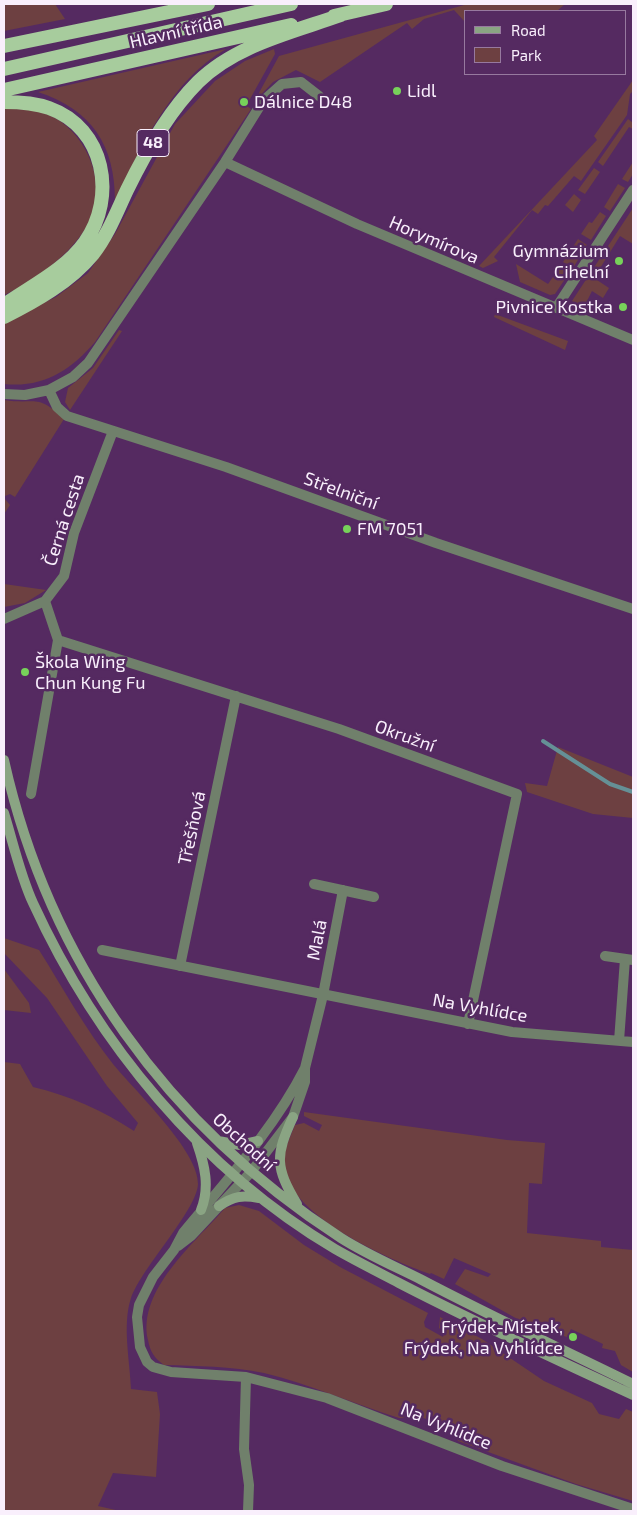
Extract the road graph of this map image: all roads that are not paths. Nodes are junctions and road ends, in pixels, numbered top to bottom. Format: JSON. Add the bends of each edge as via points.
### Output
{"nodes":[{"id":1,"x":208,"y":4,"type":"edge"},
{"id":2,"x":291,"y":4,"type":"edge"},
{"id":3,"x":386,"y":4,"type":"edge"},
{"id":4,"x":341,"y":15,"type":"junction"},
{"id":5,"x":4,"y":46,"type":"edge"},
{"id":6,"x":4,"y":69,"type":"edge"},
{"id":7,"x":4,"y":90,"type":"edge"},
{"id":8,"x":319,"y":96,"type":"dead end"},
{"id":9,"x":4,"y":102,"type":"edge"},
{"id":10,"x":225,"y":162,"type":"junction"},
{"id":11,"x":633,"y":190,"type":"edge"},
{"id":12,"x":6,"y":303,"type":"edge"},
{"id":13,"x":556,"y":308,"type":"junction"},
{"id":14,"x":4,"y":317,"type":"edge"},
{"id":15,"x":633,"y":340,"type":"edge"},
{"id":16,"x":49,"y":390,"type":"junction"},
{"id":17,"x":4,"y":394,"type":"edge"},
{"id":18,"x":113,"y":431,"type":"junction"},
{"id":19,"x":45,"y":601,"type":"junction"},
{"id":20,"x":633,"y":609,"type":"edge"},
{"id":21,"x":4,"y":618,"type":"edge"},
{"id":22,"x":58,"y":640,"type":"junction"},
{"id":23,"x":236,"y":696,"type":"junction"},
{"id":24,"x":4,"y":760,"type":"edge"},
{"id":25,"x":31,"y":794,"type":"dead end"},
{"id":26,"x":4,"y":813,"type":"edge"},
{"id":27,"x":314,"y":884,"type":"dead end"},
{"id":28,"x":343,"y":890,"type":"junction"},
{"id":29,"x":374,"y":897,"type":"dead end"},
{"id":30,"x":102,"y":950,"type":"dead end"},
{"id":31,"x":605,"y":956,"type":"dead end"},
{"id":32,"x":629,"y":959,"type":"edge"},
{"id":33,"x":180,"y":966,"type":"junction"},
{"id":34,"x":323,"y":995,"type":"junction"},
{"id":35,"x":468,"y":1024,"type":"junction"},
{"id":36,"x":619,"y":1041,"type":"junction"},
{"id":37,"x":633,"y":1042,"type":"edge"},
{"id":38,"x":305,"y":1068,"type":"junction"},
{"id":39,"x":293,"y":1117,"type":"junction"},
{"id":40,"x":214,"y":1140,"type":"junction"},
{"id":41,"x":258,"y":1140,"type":"junction"},
{"id":42,"x":197,"y":1142,"type":"junction"},
{"id":43,"x":240,"y":1162,"type":"junction"},
{"id":44,"x":250,"y":1172,"type":"junction"},
{"id":45,"x":231,"y":1173,"type":"junction"},
{"id":46,"x":241,"y":1182,"type":"junction"},
{"id":47,"x":262,"y":1198,"type":"junction"},
{"id":48,"x":219,"y":1206,"type":"junction"},
{"id":49,"x":300,"y":1209,"type":"junction"},
{"id":50,"x":201,"y":1210,"type":"junction"},
{"id":51,"x":174,"y":1250,"type":"junction"},
{"id":52,"x":246,"y":1377,"type":"junction"},
{"id":53,"x":633,"y":1384,"type":"edge"},
{"id":54,"x":633,"y":1395,"type":"edge"},
{"id":55,"x":633,"y":1509,"type":"edge"},
{"id":56,"x":248,"y":1511,"type":"edge"}],
"edges":[{"from":1,"to":5,"type":"highway"},
{"from":2,"to":6,"type":"highway"},
{"from":3,"to":4,"type":"highway","name":"Hlavní třída","number":"48"},
{"from":4,"to":7,"type":"highway","name":"Hlavní třída","number":"48"},
{"from":4,"to":14,"type":"highway","number":"48","via":[[242,52],[224,61],[198,82],[161,129],[94,253],[79,270],[46,294]]},
{"from":8,"to":10,"type":"street","via":[[301,82],[282,84],[257,110]]},
{"from":9,"to":12,"type":"highway","via":[[43,106],[74,122],[95,152],[104,192],[97,221],[78,251],[38,283]]},
{"from":10,"to":13,"type":"street","name":"Horymírova","via":[[357,224]]},
{"from":10,"to":16,"type":"street","via":[[88,363],[73,377]]},
{"from":11,"to":13,"type":"street"},
{"from":13,"to":15,"type":"street","name":"Horymírova"},
{"from":16,"to":17,"type":"street","via":[[25,395]]},
{"from":16,"to":18,"type":"street","name":"Střelniční","via":[[56,407],[67,416]]},
{"from":18,"to":19,"type":"street","name":"Černá cesta","via":[[74,532],[64,576]]},
{"from":18,"to":20,"type":"street","name":"Střelniční","via":[[226,467],[436,543]]},
{"from":19,"to":21,"type":"street"},
{"from":19,"to":22,"type":"street"},
{"from":22,"to":23,"type":"street","name":"Okružní"},
{"from":22,"to":25,"type":"street"},
{"from":23,"to":33,"type":"street","name":"Třešňová"},
{"from":23,"to":35,"type":"street","name":"Okružní","via":[[339,729],[517,794]]},
{"from":24,"to":40,"type":"main road","name":"Obchodní","via":[[26,843],[46,896],[76,958],[101,1000],[152,1071]]},
{"from":26,"to":42,"type":"main road","name":"Obchodní","via":[[32,901],[90,1008],[140,1077]]},
{"from":27,"to":28,"type":"street"},
{"from":28,"to":29,"type":"street"},
{"from":28,"to":34,"type":"street","name":"Malá"},
{"from":30,"to":33,"type":"street","name":"Na Vyhlídce"},
{"from":31,"to":32,"type":"street"},
{"from":32,"to":36,"type":"street"},
{"from":33,"to":34,"type":"street","name":"Na Vyhlídce"},
{"from":34,"to":35,"type":"street","name":"Na Vyhlídce"},
{"from":34,"to":38,"type":"street","name":"Na Vyhlídce"},
{"from":35,"to":36,"type":"street","name":"Na Vyhlídce","via":[[512,1032]]},
{"from":36,"to":37,"type":"street","name":"Na Vyhlídce"},
{"from":38,"to":39,"type":"street","name":"Na Vyhlídce","via":[[305,1082]]},
{"from":38,"to":41,"type":"street","name":"Na Vyhlídce","via":[[290,1099]]},
{"from":39,"to":44,"type":"street","name":"Na Vyhlídce"},
{"from":39,"to":49,"type":"main road","via":[[282,1141],[279,1162],[281,1174]]},
{"from":40,"to":41,"type":"main road","via":[[240,1146]]},
{"from":40,"to":43,"type":"main road","name":"Obchodní"},
{"from":41,"to":43,"type":"street","name":"Na Vyhlídce"},
{"from":42,"to":45,"type":"main road","name":"Obchodní"},
{"from":42,"to":50,"type":"main road","via":[[206,1176]]},
{"from":43,"to":44,"type":"main road","name":"Obchodní"},
{"from":43,"to":45,"type":"street","name":"Na Vyhlídce"},
{"from":44,"to":46,"type":"street","name":"Na Vyhlídce"},
{"from":44,"to":49,"type":"main road","name":"Obchodní"},
{"from":45,"to":46,"type":"main road","name":"Obchodní"},
{"from":45,"to":50,"type":"street","name":"Na Vyhlídce"},
{"from":46,"to":47,"type":"main road","name":"Obchodní"},
{"from":46,"to":48,"type":"street","name":"Na Vyhlídce"},
{"from":47,"to":48,"type":"main road","via":[[241,1194]]},
{"from":47,"to":54,"type":"main road","name":"Obchodní","via":[[335,1250],[448,1308]]},
{"from":48,"to":51,"type":"street","name":"Na Vyhlídce"},
{"from":49,"to":53,"type":"main road","name":"Obchodní","via":[[343,1240]]},
{"from":50,"to":51,"type":"street","name":"Na Vyhlídce"},
{"from":51,"to":52,"type":"street","name":"Na Vyhlídce","via":[[153,1277],[139,1305],[138,1338],[143,1355],[147,1362],[160,1370]]},
{"from":52,"to":55,"type":"street","name":"Na Vyhlídce","via":[[327,1398],[502,1466]]},
{"from":52,"to":56,"type":"street","via":[[244,1449],[249,1485]]}]}
